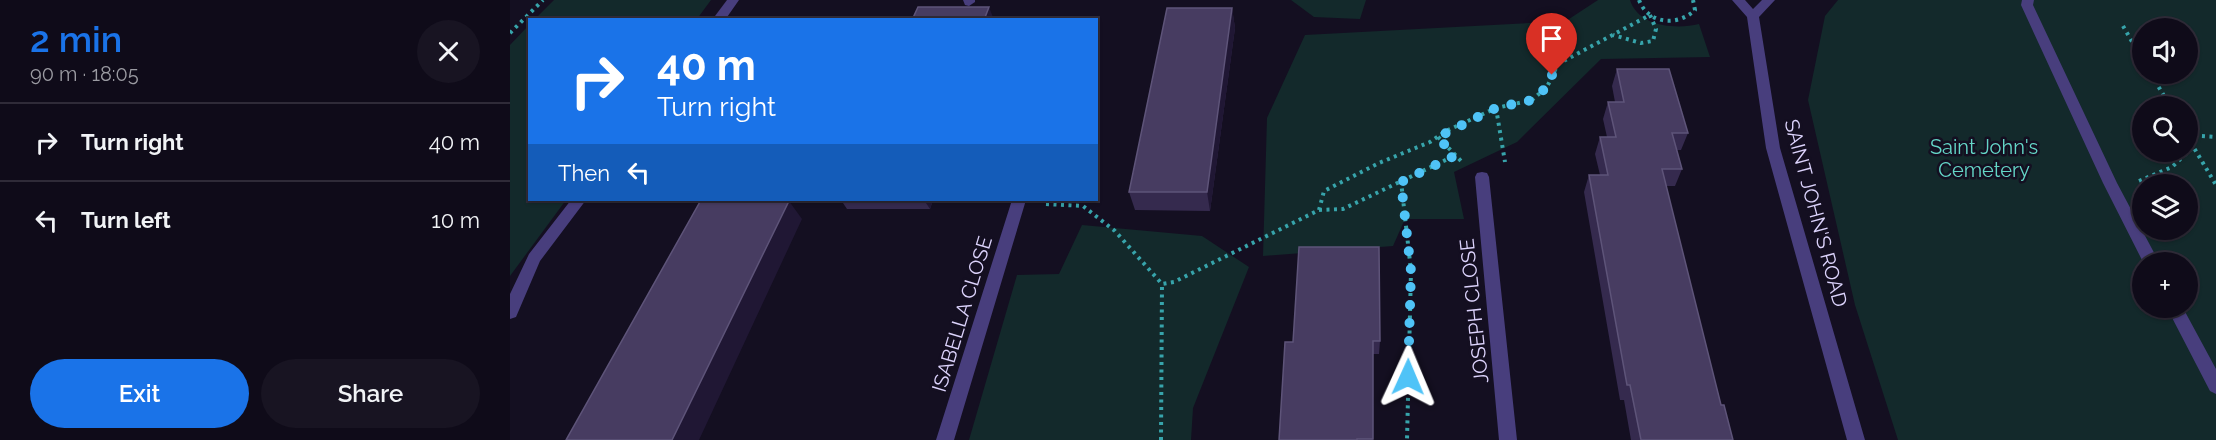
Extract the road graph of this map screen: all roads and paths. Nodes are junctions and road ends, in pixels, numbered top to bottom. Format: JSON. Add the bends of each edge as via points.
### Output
{"nodes":[{"id":1,"x":543,"y":0,"type":"edge"},
{"id":2,"x":734,"y":0,"type":"edge"},
{"id":3,"x":1639,"y":0,"type":"edge"},
{"id":4,"x":1693,"y":0,"type":"edge"},
{"id":5,"x":1738,"y":0,"type":"edge"},
{"id":6,"x":1768,"y":0,"type":"edge"},
{"id":7,"x":2028,"y":0,"type":"edge"},
{"id":8,"x":1650,"y":15,"type":"junction"},
{"id":9,"x":1753,"y":16,"type":"junction"},
{"id":10,"x":720,"y":18,"type":"edge"},
{"id":11,"x":2123,"y":26,"type":"dead end"},
{"id":12,"x":510,"y":33,"type":"edge"},
{"id":13,"x":1612,"y":35,"type":"junction"},
{"id":14,"x":2132,"y":42,"type":"edge"},
{"id":15,"x":1496,"y":108,"type":"junction"},
{"id":16,"x":2198,"y":136,"type":"edge"},
{"id":17,"x":1438,"y":137,"type":"junction"},
{"id":18,"x":2216,"y":137,"type":"edge"},
{"id":19,"x":2198,"y":155,"type":"edge"},
{"id":20,"x":1454,"y":156,"type":"junction"},
{"id":21,"x":2177,"y":162,"type":"edge"},
{"id":22,"x":1482,"y":177,"type":"junction"},
{"id":23,"x":1401,"y":182,"type":"junction"},
{"id":24,"x":2110,"y":183,"type":"junction"},
{"id":25,"x":2216,"y":185,"type":"edge"},
{"id":26,"x":578,"y":201,"type":"edge"},
{"id":27,"x":1018,"y":201,"type":"edge"},
{"id":28,"x":1319,"y":210,"type":"junction"},
{"id":29,"x":2146,"y":252,"type":"edge"},
{"id":30,"x":1162,"y":284,"type":"junction"},
{"id":31,"x":510,"y":312,"type":"edge"},
{"id":32,"x":2180,"y":318,"type":"edge"},
{"id":33,"x":2216,"y":386,"type":"edge"},
{"id":34,"x":945,"y":440,"type":"edge"},
{"id":35,"x":1161,"y":440,"type":"edge"},
{"id":36,"x":1407,"y":440,"type":"edge"},
{"id":37,"x":1508,"y":440,"type":"edge"},
{"id":38,"x":1856,"y":440,"type":"edge"}],
"edges":[{"from":1,"to":12,"type":"path"},
{"from":2,"to":10,"type":"street"},
{"from":3,"to":8,"type":"path"},
{"from":4,"to":8,"type":"path","via":[[1695,10],[1685,19],[1668,21]]},
{"from":5,"to":9,"type":"street"},
{"from":6,"to":9,"type":"street"},
{"from":7,"to":24,"type":"street"},
{"from":8,"to":13,"type":"path"},
{"from":8,"to":13,"type":"path","via":[[1656,29],[1653,41],[1641,44]]},
{"from":9,"to":38,"type":"street","name":"SAINT JOHN'S ROAD","via":[[1773,148]]},
{"from":11,"to":14,"type":"path"},
{"from":13,"to":15,"type":"path","via":[[1558,64],[1547,87],[1532,100]]},
{"from":15,"to":17,"type":"path"},
{"from":15,"to":22,"type":"path","via":[[1506,162]]},
{"from":16,"to":18,"type":"path"},
{"from":17,"to":20,"type":"path"},
{"from":17,"to":28,"type":"path","via":[[1324,191]]},
{"from":19,"to":25,"type":"path"},
{"from":20,"to":22,"type":"path"},
{"from":20,"to":23,"type":"path"},
{"from":21,"to":24,"type":"path","via":[[2158,175],[2124,184]]},
{"from":22,"to":37,"type":"street","name":"JOSEPH CLOSE"},
{"from":23,"to":28,"type":"path","via":[[1343,209]]},
{"from":23,"to":36,"type":"path","via":[[1411,271]]},
{"from":24,"to":29,"type":"street"},
{"from":26,"to":31,"type":"street","via":[[534,258]]},
{"from":27,"to":30,"type":"path","via":[[1083,206],[1115,231]]},
{"from":27,"to":34,"type":"street","name":"ISABELLA CLOSE"},
{"from":28,"to":30,"type":"path","via":[[1174,282]]},
{"from":30,"to":35,"type":"path"},
{"from":32,"to":33,"type":"street"}]}
